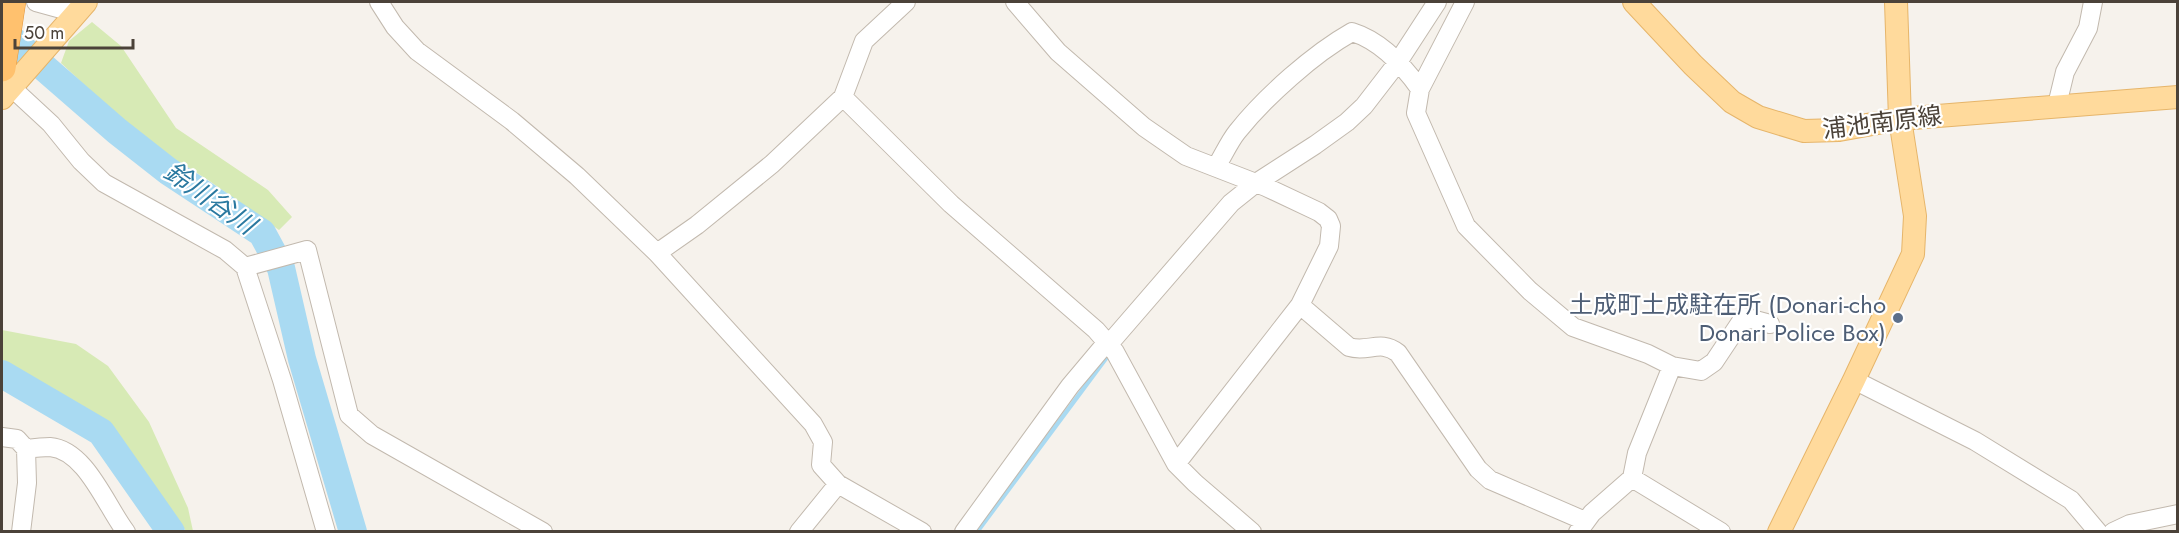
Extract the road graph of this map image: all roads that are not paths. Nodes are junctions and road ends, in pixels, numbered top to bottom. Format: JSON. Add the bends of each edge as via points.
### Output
{"nodes":[{"id":1,"x":12,"y":2,"type":"edge"},
{"id":2,"x":36,"y":2,"type":"edge"},
{"id":3,"x":379,"y":2,"type":"edge"},
{"id":4,"x":906,"y":2,"type":"edge"},
{"id":5,"x":1015,"y":2,"type":"edge"},
{"id":6,"x":1437,"y":2,"type":"edge"},
{"id":7,"x":1465,"y":2,"type":"edge"},
{"id":8,"x":1634,"y":2,"type":"edge"},
{"id":9,"x":1896,"y":2,"type":"edge"},
{"id":10,"x":2093,"y":2,"type":"edge"},
{"id":11,"x":79,"y":5,"type":"edge"},
{"id":12,"x":1401,"y":64,"type":"junction"},
{"id":13,"x":8,"y":81,"type":"edge"},
{"id":14,"x":1420,"y":89,"type":"junction"},
{"id":15,"x":843,"y":97,"type":"junction"},
{"id":16,"x":2178,"y":97,"type":"edge"},
{"id":17,"x":2057,"y":105,"type":"junction"},
{"id":18,"x":1900,"y":119,"type":"junction"},
{"id":19,"x":1216,"y":167,"type":"junction"},
{"id":20,"x":1261,"y":185,"type":"junction"},
{"id":21,"x":657,"y":253,"type":"junction"},
{"id":22,"x":252,"y":265,"type":"junction"},
{"id":23,"x":1300,"y":305,"type":"junction"},
{"id":24,"x":1770,"y":324,"type":"dead end"},
{"id":25,"x":1110,"y":347,"type":"junction"},
{"id":26,"x":1672,"y":366,"type":"junction"},
{"id":27,"x":1854,"y":380,"type":"junction"},
{"id":28,"x":2,"y":437,"type":"edge"},
{"id":29,"x":26,"y":449,"type":"junction"},
{"id":30,"x":1176,"y":464,"type":"junction"},
{"id":31,"x":1632,"y":478,"type":"junction"},
{"id":32,"x":838,"y":484,"type":"junction"},
{"id":33,"x":2178,"y":514,"type":"edge"},
{"id":34,"x":1581,"y":526,"type":"edge"},
{"id":35,"x":21,"y":531,"type":"edge"},
{"id":36,"x":126,"y":531,"type":"edge"},
{"id":37,"x":326,"y":531,"type":"edge"},
{"id":38,"x":543,"y":531,"type":"edge"},
{"id":39,"x":799,"y":531,"type":"edge"},
{"id":40,"x":922,"y":531,"type":"edge"},
{"id":41,"x":964,"y":531,"type":"edge"},
{"id":42,"x":1252,"y":531,"type":"edge"},
{"id":43,"x":1722,"y":531,"type":"edge"},
{"id":44,"x":1779,"y":531,"type":"edge"},
{"id":45,"x":2097,"y":531,"type":"edge"},
{"id":46,"x":2113,"y":531,"type":"edge"}],
"edges":[{"from":1,"to":13,"type":"highway"},
{"from":2,"to":11,"type":"street"},
{"from":3,"to":21,"type":"street","via":[[417,51],[512,121],[577,176]]},
{"from":4,"to":15,"type":"street","via":[[864,41]]},
{"from":5,"to":19,"type":"street","via":[[1058,52],[1144,127],[1186,156]]},
{"from":6,"to":12,"type":"street"},
{"from":7,"to":14,"type":"street"},
{"from":8,"to":18,"type":"main road","name":"浦池南原線","via":[[1732,102],[1758,117],[1804,131],[1839,130]]},
{"from":9,"to":18,"type":"main road"},
{"from":10,"to":17,"type":"street","via":[[2088,28],[2065,72]]},
{"from":11,"to":13,"type":"main road","via":[[50,41]]},
{"from":12,"to":14,"type":"street"},
{"from":12,"to":19,"type":"street","via":[[1366,37],[1352,32],[1333,43],[1260,107],[1236,133]]},
{"from":12,"to":20,"type":"street","via":[[1347,122]]},
{"from":13,"to":22,"type":"street","via":[[104,183]]},
{"from":14,"to":26,"type":"street","via":[[1416,113],[1466,226],[1530,291],[1573,327]]},
{"from":15,"to":21,"type":"street","via":[[772,164]]},
{"from":15,"to":25,"type":"street","via":[[951,204],[1077,312]]},
{"from":16,"to":17,"type":"main road","name":"浦池南原線"},
{"from":17,"to":18,"type":"main road","name":"浦池南原線"},
{"from":18,"to":27,"type":"main road","via":[[1915,216],[1913,255]]},
{"from":19,"to":20,"type":"street"},
{"from":20,"to":23,"type":"street","via":[[1319,212],[1331,226],[1329,246]]},
{"from":20,"to":25,"type":"street","via":[[1231,203]]},
{"from":21,"to":32,"type":"street","via":[[813,424],[823,442],[821,465]]},
{"from":22,"to":37,"type":"street"},
{"from":22,"to":38,"type":"street","via":[[307,250],[349,415],[372,435]]},
{"from":23,"to":30,"type":"street"},
{"from":23,"to":34,"type":"street","via":[[1349,347],[1384,346],[1398,353],[1490,480]]},
{"from":24,"to":26,"type":"street","via":[[1744,317],[1714,362],[1701,371]]},
{"from":25,"to":30,"type":"street"},
{"from":25,"to":41,"type":"street","via":[[1070,386]]},
{"from":26,"to":31,"type":"street","via":[[1637,453]]},
{"from":27,"to":44,"type":"main road"},
{"from":27,"to":45,"type":"street","via":[[1975,441],[2071,500]]},
{"from":28,"to":29,"type":"street","via":[[17,440]]},
{"from":29,"to":35,"type":"street","via":[[27,483]]},
{"from":29,"to":36,"type":"street","via":[[51,447],[84,467]]},
{"from":30,"to":42,"type":"street"},
{"from":31,"to":34,"type":"street"},
{"from":31,"to":43,"type":"street"},
{"from":32,"to":39,"type":"street"},
{"from":32,"to":40,"type":"street"},
{"from":33,"to":46,"type":"street"}]}
